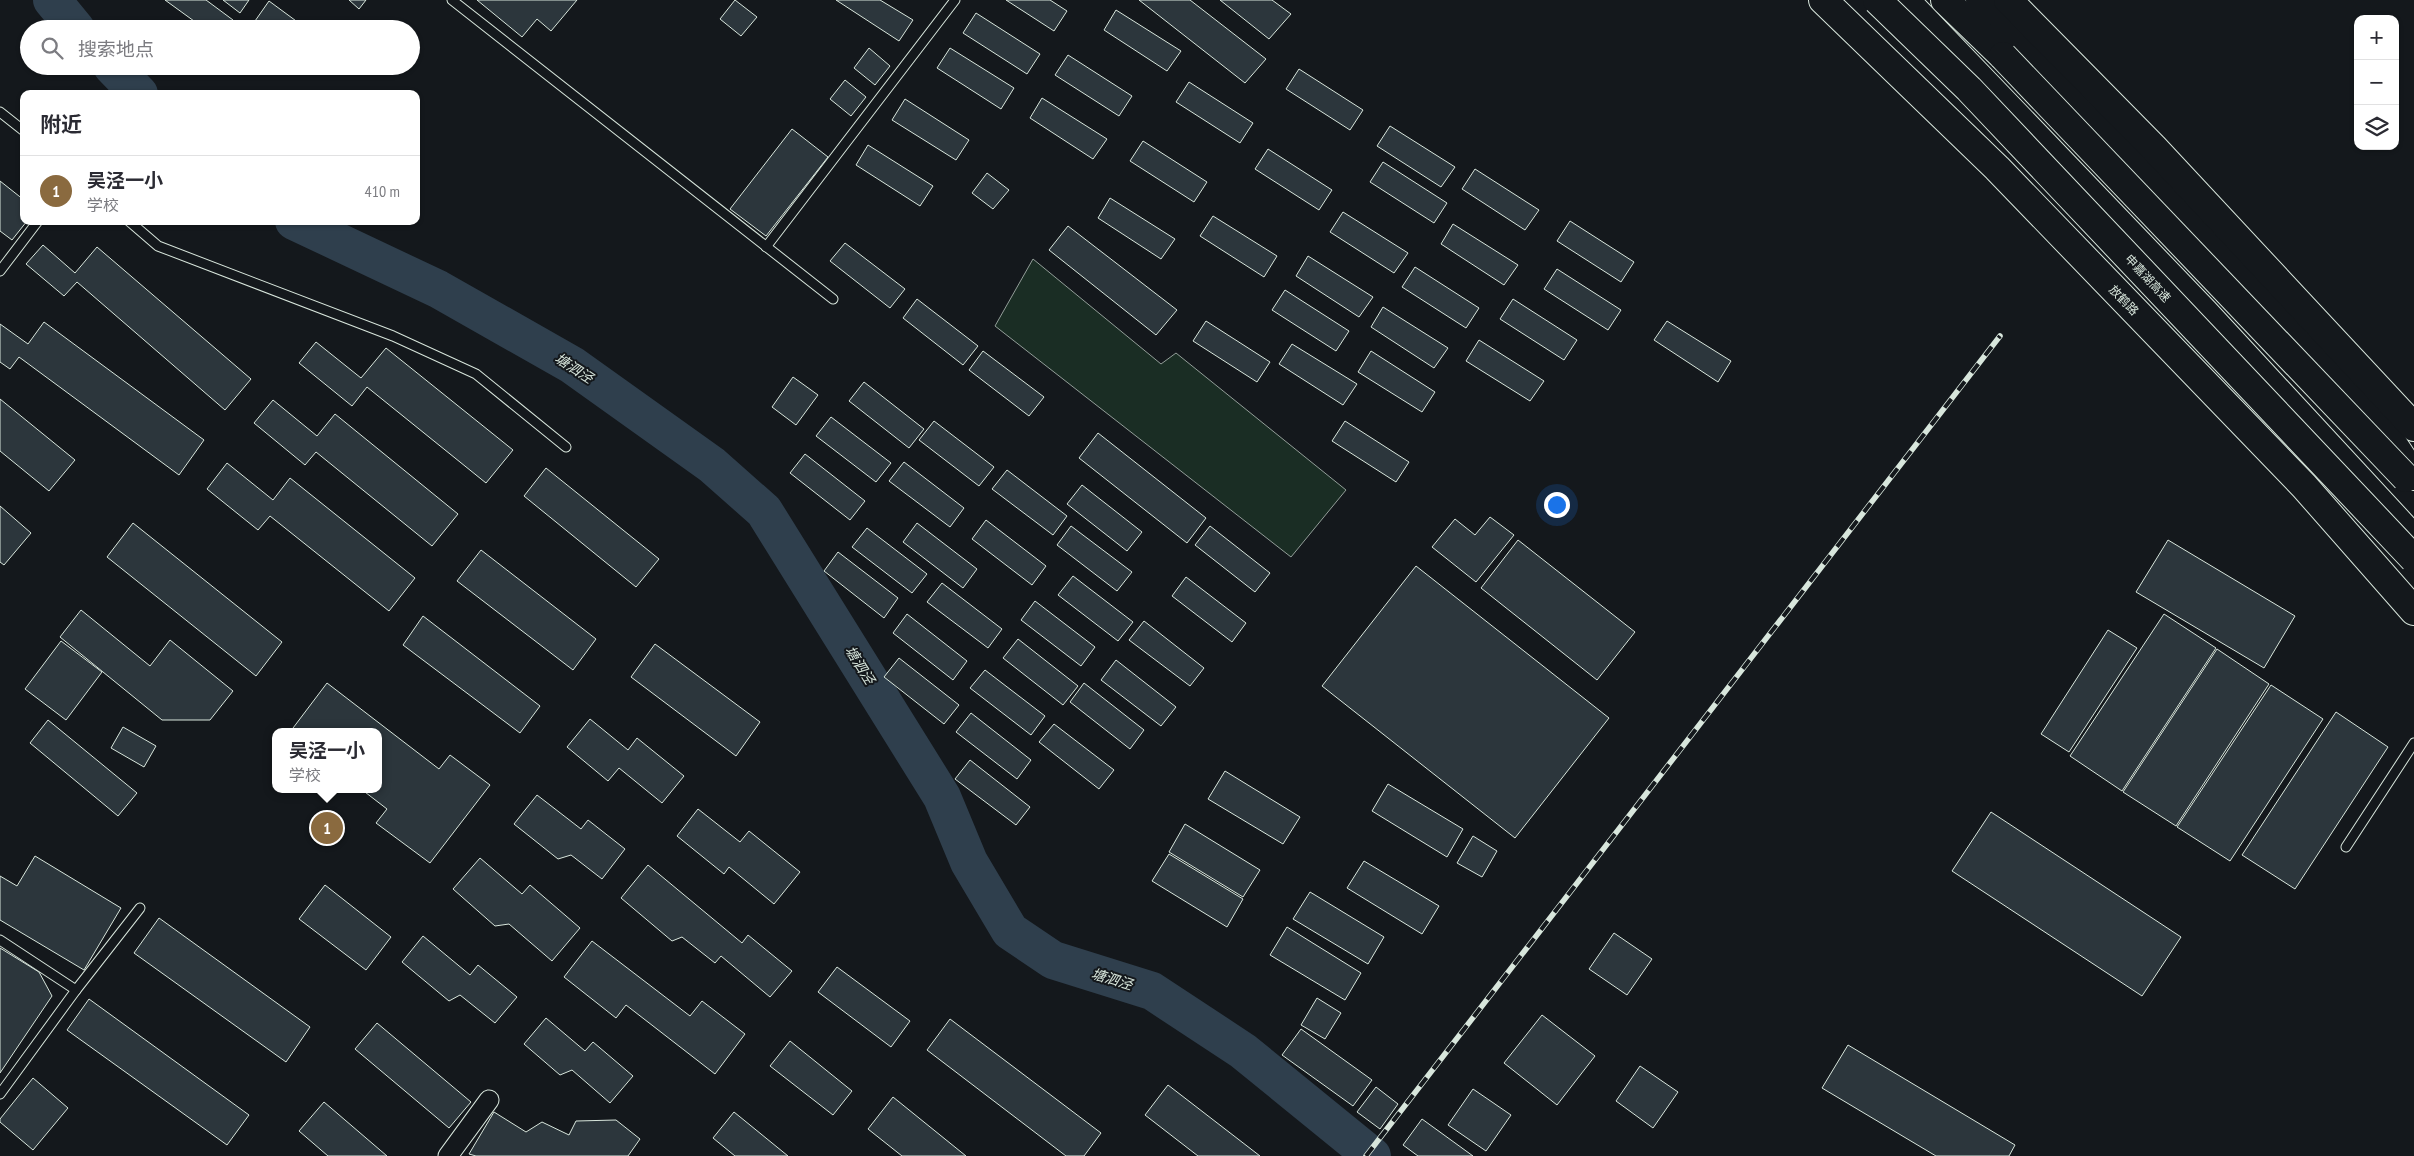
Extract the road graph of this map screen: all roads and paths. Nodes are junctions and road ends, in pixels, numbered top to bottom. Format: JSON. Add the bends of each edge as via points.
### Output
{"nodes":[{"id":1,"x":452,"y":0,"type":"edge"},
{"id":2,"x":955,"y":0,"type":"edge"},
{"id":3,"x":1823,"y":0,"type":"edge"},
{"id":4,"x":1847,"y":0,"type":"edge"},
{"id":5,"x":1877,"y":0,"type":"edge"},
{"id":6,"x":1905,"y":0,"type":"edge"},
{"id":7,"x":1945,"y":0,"type":"edge"},
{"id":8,"x":1952,"y":0,"type":"edge"},
{"id":9,"x":1980,"y":0,"type":"edge"},
{"id":10,"x":2008,"y":0,"type":"edge"},
{"id":11,"x":0,"y":112,"type":"edge"},
{"id":12,"x":20,"y":128,"type":"edge"},
{"id":13,"x":35,"y":225,"type":"edge"},
{"id":14,"x":134,"y":225,"type":"edge"},
{"id":15,"x":766,"y":247,"type":"junction"},
{"id":16,"x":0,"y":271,"type":"edge"},
{"id":17,"x":833,"y":299,"type":"dead end"},
{"id":18,"x":2414,"y":427,"type":"edge"},
{"id":19,"x":566,"y":447,"type":"dead end"},
{"id":20,"x":2414,"y":476,"type":"edge"},
{"id":21,"x":2414,"y":486,"type":"edge"},
{"id":22,"x":2414,"y":494,"type":"edge"},
{"id":23,"x":2414,"y":539,"type":"edge"},
{"id":24,"x":2414,"y":546,"type":"edge"},
{"id":25,"x":2414,"y":559,"type":"edge"},
{"id":26,"x":2414,"y":611,"type":"edge"},
{"id":27,"x":2414,"y":743,"type":"edge"},
{"id":28,"x":2346,"y":847,"type":"dead end"},
{"id":29,"x":140,"y":908,"type":"dead end"},
{"id":30,"x":0,"y":940,"type":"edge"},
{"id":31,"x":76,"y":990,"type":"junction"},
{"id":32,"x":0,"y":1094,"type":"edge"},
{"id":33,"x":489,"y":1100,"type":"dead end"},
{"id":34,"x":448,"y":1156,"type":"edge"}],
"edges":[{"from":1,"to":15,"type":"lane"},
{"from":2,"to":15,"type":"lane"},
{"from":3,"to":26,"type":"main road","name":"放鹤路","via":[[1997,168],[2304,486]]},
{"from":4,"to":24,"type":"main road","bridge":true,"via":[[2028,176],[2334,496]]},
{"from":5,"to":25,"type":"main road","name":"申嘉湖高速","bridge":true,"via":[[1969,89]]},
{"from":6,"to":23,"type":"main road","via":[[2204,312]]},
{"from":7,"to":21,"type":"main road","bridge":true,"via":[[2003,56]]},
{"from":8,"to":22,"type":"main road","bridge":true,"via":[[2047,94]]},
{"from":9,"to":20,"type":"main road","via":[[2137,160],[2391,442]]},
{"from":10,"to":18,"type":"main road","via":[[2153,147]]},
{"from":11,"to":12,"type":"lane"},
{"from":13,"to":16,"type":"lane"},
{"from":14,"to":19,"type":"lane","via":[[158,246],[393,336],[476,374]]},
{"from":15,"to":17,"type":"lane"},
{"from":27,"to":28,"type":"lane"},
{"from":29,"to":31,"type":"lane"},
{"from":30,"to":31,"type":"lane"},
{"from":31,"to":32,"type":"lane"},
{"from":33,"to":34,"type":"street"}]}
